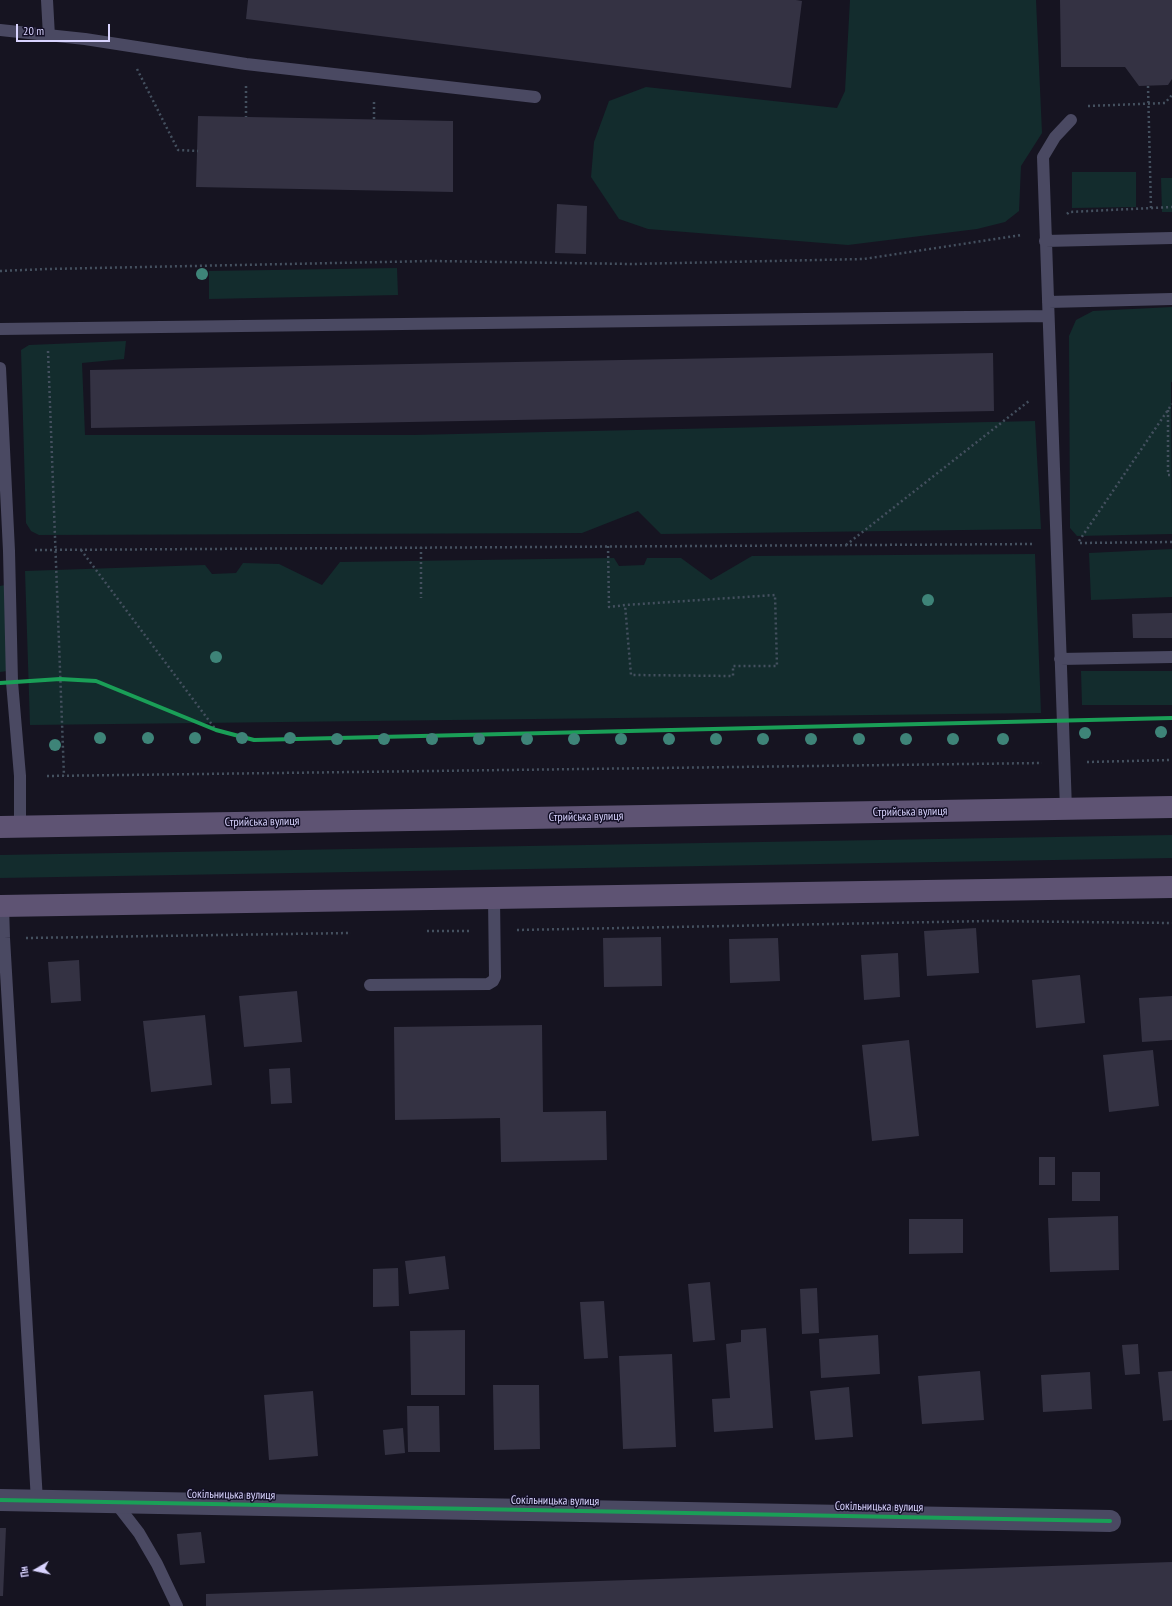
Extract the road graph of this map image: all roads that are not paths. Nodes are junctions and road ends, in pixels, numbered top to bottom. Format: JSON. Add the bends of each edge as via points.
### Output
{"nodes":[{"id":1,"x":47,"y":0,"type":"edge"},
{"id":2,"x":0,"y":30,"type":"edge"},
{"id":3,"x":49,"y":36,"type":"junction"},
{"id":4,"x":535,"y":97,"type":"dead end"},
{"id":5,"x":1071,"y":120,"type":"road end"},
{"id":6,"x":1045,"y":236,"type":"junction"},
{"id":7,"x":1172,"y":238,"type":"edge"},
{"id":8,"x":1172,"y":299,"type":"edge"},
{"id":9,"x":1048,"y":302,"type":"junction"},
{"id":10,"x":1048,"y":316,"type":"junction"},
{"id":11,"x":0,"y":329,"type":"edge"},
{"id":12,"x":0,"y":368,"type":"edge"},
{"id":13,"x":1172,"y":657,"type":"edge"},
{"id":14,"x":1060,"y":659,"type":"junction"},
{"id":15,"x":1172,"y":807,"type":"edge"},
{"id":16,"x":1066,"y":809,"type":"junction"},
{"id":17,"x":10,"y":826,"type":"edge"},
{"id":18,"x":1172,"y":887,"type":"edge"},
{"id":19,"x":494,"y":898,"type":"junction"},
{"id":20,"x":2,"y":906,"type":"edge"},
{"id":21,"x":370,"y":985,"type":"dead end"},
{"id":22,"x":0,"y":1500,"type":"edge"},
{"id":23,"x":37,"y":1501,"type":"junction"},
{"id":24,"x":115,"y":1502,"type":"junction"},
{"id":25,"x":1110,"y":1521,"type":"dead end"},
{"id":26,"x":177,"y":1606,"type":"edge"}],
"edges":[{"from":1,"to":3,"type":"lane"},
{"from":2,"to":3,"type":"lane"},
{"from":3,"to":4,"type":"lane","via":[[85,39],[246,64]]},
{"from":5,"to":6,"type":"lane","via":[[1055,137],[1043,157]]},
{"from":6,"to":7,"type":"lane"},
{"from":6,"to":9,"type":"lane"},
{"from":8,"to":9,"type":"lane"},
{"from":9,"to":10,"type":"lane"},
{"from":10,"to":11,"type":"lane"},
{"from":10,"to":14,"type":"lane"},
{"from":12,"to":17,"type":"lane","via":[[9,551],[12,682],[20,776]]},
{"from":13,"to":14,"type":"lane"},
{"from":14,"to":16,"type":"lane"},
{"from":15,"to":16,"type":"main road","name":"Стрийська вулиця"},
{"from":16,"to":17,"type":"main road","name":"Стрийська вулиця"},
{"from":18,"to":19,"type":"main road"},
{"from":19,"to":20,"type":"main road"},
{"from":19,"to":21,"type":"lane","via":[[493,981],[488,984]]},
{"from":20,"to":23,"type":"lane"},
{"from":22,"to":23,"type":"street","name":"Сокільницька вулиця"},
{"from":23,"to":24,"type":"street","name":"Сокільницька вулиця"},
{"from":24,"to":25,"type":"street","name":"Сокільницька вулиця"},
{"from":24,"to":26,"type":"lane","via":[[157,1564]]}]}
